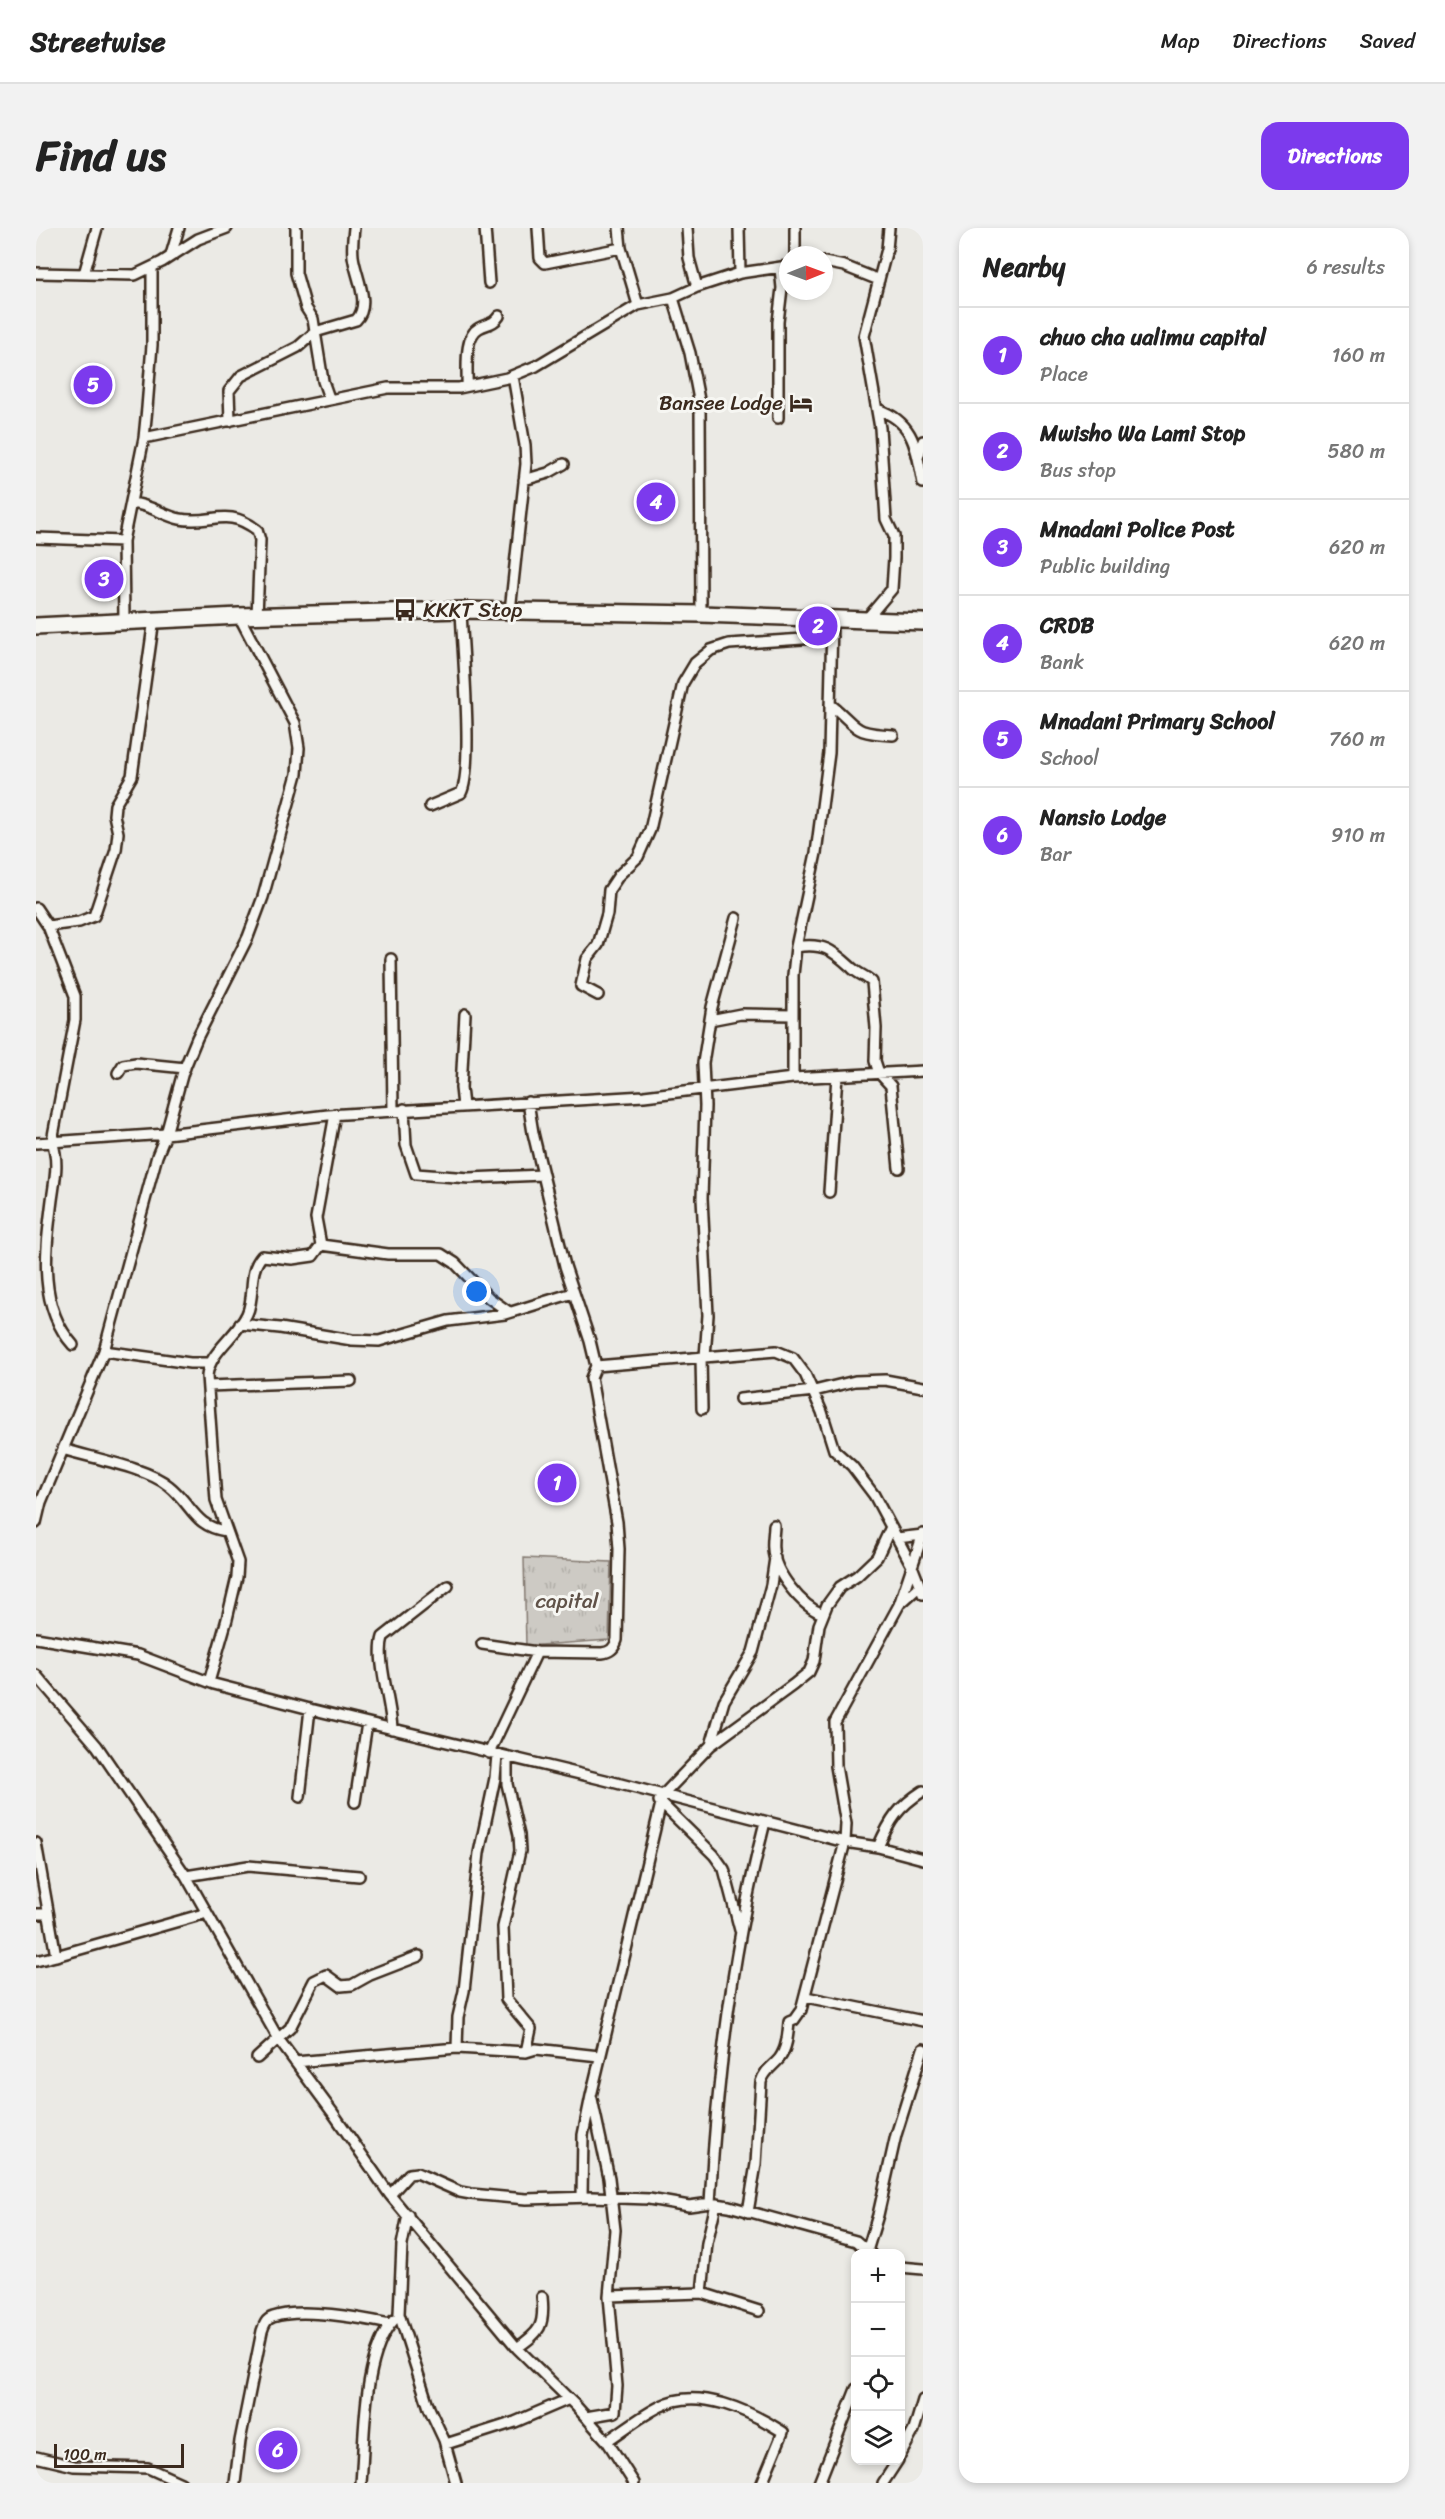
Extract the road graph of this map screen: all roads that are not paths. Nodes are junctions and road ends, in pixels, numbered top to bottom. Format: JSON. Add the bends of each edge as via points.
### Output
{"nodes":[{"id":1,"x":97,"y":228,"type":"edge"},
{"id":2,"x":179,"y":228,"type":"edge"},
{"id":3,"x":227,"y":228,"type":"edge"},
{"id":4,"x":296,"y":228,"type":"edge"},
{"id":5,"x":354,"y":228,"type":"edge"},
{"id":6,"x":485,"y":228,"type":"edge"},
{"id":7,"x":538,"y":228,"type":"edge"},
{"id":8,"x":619,"y":228,"type":"edge"},
{"id":9,"x":687,"y":228,"type":"edge"},
{"id":10,"x":739,"y":228,"type":"edge"},
{"id":11,"x":795,"y":228,"type":"edge"},
{"id":12,"x":889,"y":228,"type":"edge"},
{"id":13,"x":795,"y":246,"type":"edge"},
{"id":14,"x":621,"y":248,"type":"junction"},
{"id":15,"x":171,"y":255,"type":"junction"},
{"id":16,"x":833,"y":264,"type":"edge"},
{"id":17,"x":152,"y":268,"type":"junction"},
{"id":18,"x":779,"y":268,"type":"edge"},
{"id":19,"x":36,"y":273,"type":"edge"},
{"id":20,"x":740,"y":273,"type":"junction"},
{"id":21,"x":84,"y":274,"type":"junction"},
{"id":22,"x":879,"y":280,"type":"junction"},
{"id":23,"x":489,"y":283,"type":"dead end"},
{"id":24,"x":697,"y":287,"type":"junction"},
{"id":25,"x":673,"y":298,"type":"junction"},
{"id":26,"x":781,"y":300,"type":"edge"},
{"id":27,"x":638,"y":305,"type":"junction"},
{"id":28,"x":499,"y":316,"type":"dead end"},
{"id":29,"x":315,"y":332,"type":"junction"},
{"id":30,"x":513,"y":376,"type":"junction"},
{"id":31,"x":466,"y":387,"type":"junction"},
{"id":32,"x":328,"y":398,"type":"junction"},
{"id":33,"x":877,"y":409,"type":"junction"},
{"id":34,"x":778,"y":418,"type":"dead end"},
{"id":35,"x":230,"y":421,"type":"junction"},
{"id":36,"x":144,"y":438,"type":"junction"},
{"id":37,"x":923,"y":441,"type":"edge"},
{"id":38,"x":918,"y":458,"type":"junction"},
{"id":39,"x":564,"y":464,"type":"dead end"},
{"id":40,"x":524,"y":480,"type":"junction"},
{"id":41,"x":923,"y":483,"type":"edge"},
{"id":42,"x":131,"y":503,"type":"junction"},
{"id":43,"x":36,"y":538,"type":"edge"},
{"id":44,"x":123,"y":541,"type":"junction"},
{"id":45,"x":461,"y":610,"type":"junction"},
{"id":46,"x":510,"y":611,"type":"junction"},
{"id":47,"x":700,"y":614,"type":"junction"},
{"id":48,"x":239,"y":616,"type":"junction"},
{"id":49,"x":256,"y":616,"type":"junction"},
{"id":50,"x":154,"y":619,"type":"junction"},
{"id":51,"x":124,"y":620,"type":"junction"},
{"id":52,"x":832,"y":621,"type":"junction"},
{"id":53,"x":865,"y":621,"type":"junction"},
{"id":54,"x":923,"y":622,"type":"edge"},
{"id":55,"x":36,"y":626,"type":"edge"},
{"id":56,"x":832,"y":637,"type":"junction"},
{"id":57,"x":830,"y":704,"type":"junction"},
{"id":58,"x":893,"y":735,"type":"dead end"},
{"id":59,"x":430,"y":806,"type":"dead end"},
{"id":60,"x":36,"y":908,"type":"edge"},
{"id":61,"x":736,"y":918,"type":"dead end"},
{"id":62,"x":48,"y":926,"type":"junction"},
{"id":63,"x":796,"y":947,"type":"junction"},
{"id":64,"x":391,"y":959,"type":"dead end"},
{"id":65,"x":598,"y":995,"type":"dead end"},
{"id":66,"x":465,"y":1014,"type":"dead end"},
{"id":67,"x":791,"y":1015,"type":"junction"},
{"id":68,"x":710,"y":1020,"type":"junction"},
{"id":69,"x":185,"y":1068,"type":"junction"},
{"id":70,"x":923,"y":1071,"type":"edge"},
{"id":71,"x":118,"y":1072,"type":"dead end"},
{"id":72,"x":879,"y":1073,"type":"junction"},
{"id":73,"x":837,"y":1076,"type":"junction"},
{"id":74,"x":793,"y":1078,"type":"junction"},
{"id":75,"x":705,"y":1089,"type":"junction"},
{"id":76,"x":528,"y":1102,"type":"junction"},
{"id":77,"x":463,"y":1106,"type":"junction"},
{"id":78,"x":404,"y":1109,"type":"junction"},
{"id":79,"x":393,"y":1110,"type":"junction"},
{"id":80,"x":335,"y":1114,"type":"junction"},
{"id":81,"x":166,"y":1134,"type":"junction"},
{"id":82,"x":52,"y":1141,"type":"junction"},
{"id":83,"x":36,"y":1143,"type":"edge"},
{"id":84,"x":899,"y":1168,"type":"dead end"},
{"id":85,"x":543,"y":1175,"type":"junction"},
{"id":86,"x":829,"y":1192,"type":"dead end"},
{"id":87,"x":321,"y":1245,"type":"junction"},
{"id":88,"x":573,"y":1293,"type":"junction"},
{"id":89,"x":509,"y":1312,"type":"junction"},
{"id":90,"x":240,"y":1324,"type":"junction"},
{"id":91,"x":73,"y":1345,"type":"dead end"},
{"id":92,"x":104,"y":1351,"type":"junction"},
{"id":93,"x":703,"y":1357,"type":"junction"},
{"id":94,"x":209,"y":1363,"type":"junction"},
{"id":95,"x":596,"y":1366,"type":"junction"},
{"id":96,"x":351,"y":1381,"type":"dead end"},
{"id":97,"x":208,"y":1386,"type":"junction"},
{"id":98,"x":923,"y":1387,"type":"edge"},
{"id":99,"x":814,"y":1391,"type":"junction"},
{"id":100,"x":740,"y":1399,"type":"dead end"},
{"id":101,"x":702,"y":1409,"type":"dead end"},
{"id":102,"x":63,"y":1449,"type":"junction"},
{"id":103,"x":36,"y":1523,"type":"edge"},
{"id":104,"x":774,"y":1525,"type":"dead end"},
{"id":105,"x":891,"y":1527,"type":"junction"},
{"id":106,"x":226,"y":1531,"type":"junction"},
{"id":107,"x":923,"y":1535,"type":"edge"},
{"id":108,"x":898,"y":1542,"type":"junction"},
{"id":109,"x":877,"y":1557,"type":"junction"},
{"id":110,"x":775,"y":1558,"type":"junction"},
{"id":111,"x":912,"y":1566,"type":"junction"},
{"id":112,"x":448,"y":1586,"type":"dead end"},
{"id":113,"x":922,"y":1590,"type":"edge"},
{"id":114,"x":899,"y":1605,"type":"junction"},
{"id":115,"x":823,"y":1614,"type":"junction"},
{"id":116,"x":36,"y":1638,"type":"edge"},
{"id":117,"x":482,"y":1644,"type":"dead end"},
{"id":118,"x":537,"y":1652,"type":"junction"},
{"id":119,"x":36,"y":1675,"type":"edge"},
{"id":120,"x":209,"y":1682,"type":"junction"},
{"id":121,"x":310,"y":1709,"type":"junction"},
{"id":122,"x":367,"y":1723,"type":"junction"},
{"id":123,"x":392,"y":1729,"type":"junction"},
{"id":124,"x":711,"y":1745,"type":"junction"},
{"id":125,"x":498,"y":1755,"type":"junction"},
{"id":126,"x":923,"y":1791,"type":"edge"},
{"id":127,"x":300,"y":1797,"type":"dead end"},
{"id":128,"x":662,"y":1799,"type":"junction"},
{"id":129,"x":354,"y":1803,"type":"dead end"},
{"id":130,"x":765,"y":1822,"type":"junction"},
{"id":131,"x":845,"y":1842,"type":"junction"},
{"id":132,"x":36,"y":1843,"type":"edge"},
{"id":133,"x":878,"y":1846,"type":"junction"},
{"id":134,"x":923,"y":1859,"type":"edge"},
{"id":135,"x":186,"y":1876,"type":"junction"},
{"id":136,"x":359,"y":1876,"type":"dead end"},
{"id":137,"x":207,"y":1913,"type":"junction"},
{"id":138,"x":36,"y":1914,"type":"edge"},
{"id":139,"x":48,"y":1914,"type":"junction"},
{"id":140,"x":741,"y":1935,"type":"junction"},
{"id":141,"x":56,"y":1956,"type":"junction"},
{"id":142,"x":419,"y":1956,"type":"dead end"},
{"id":143,"x":36,"y":1961,"type":"edge"},
{"id":144,"x":806,"y":1997,"type":"junction"},
{"id":145,"x":923,"y":2021,"type":"edge"},
{"id":146,"x":279,"y":2040,"type":"junction"},
{"id":147,"x":458,"y":2048,"type":"junction"},
{"id":148,"x":923,"y":2049,"type":"edge"},
{"id":149,"x":526,"y":2052,"type":"junction"},
{"id":150,"x":599,"y":2056,"type":"junction"},
{"id":151,"x":257,"y":2058,"type":"dead end"},
{"id":152,"x":295,"y":2062,"type":"junction"},
{"id":153,"x":591,"y":2094,"type":"junction"},
{"id":154,"x":390,"y":2195,"type":"junction"},
{"id":155,"x":582,"y":2197,"type":"junction"},
{"id":156,"x":610,"y":2198,"type":"junction"},
{"id":157,"x":713,"y":2204,"type":"junction"},
{"id":158,"x":748,"y":2212,"type":"junction"},
{"id":159,"x":408,"y":2215,"type":"junction"},
{"id":160,"x":866,"y":2249,"type":"edge"},
{"id":161,"x":870,"y":2249,"type":"edge"},
{"id":162,"x":905,"y":2267,"type":"edge"},
{"id":163,"x":923,"y":2269,"type":"edge"},
{"id":164,"x":702,"y":2293,"type":"junction"},
{"id":165,"x":609,"y":2296,"type":"junction"},
{"id":166,"x":542,"y":2297,"type":"dead end"},
{"id":167,"x":759,"y":2311,"type":"dead end"},
{"id":168,"x":399,"y":2314,"type":"junction"},
{"id":169,"x":390,"y":2324,"type":"junction"},
{"id":170,"x":517,"y":2348,"type":"junction"},
{"id":171,"x":569,"y":2399,"type":"junction"},
{"id":172,"x":851,"y":2399,"type":"edge"},
{"id":173,"x":923,"y":2400,"type":"edge"},
{"id":174,"x":586,"y":2417,"type":"junction"},
{"id":175,"x":607,"y":2441,"type":"junction"},
{"id":176,"x":446,"y":2444,"type":"junction"},
{"id":177,"x":905,"y":2447,"type":"edge"},
{"id":178,"x":36,"y":2457,"type":"edge"},
{"id":179,"x":895,"y":2465,"type":"edge"},
{"id":180,"x":181,"y":2483,"type":"edge"},
{"id":181,"x":235,"y":2483,"type":"edge"},
{"id":182,"x":361,"y":2483,"type":"edge"},
{"id":183,"x":456,"y":2483,"type":"edge"},
{"id":184,"x":634,"y":2483,"type":"edge"},
{"id":185,"x":762,"y":2483,"type":"edge"},
{"id":186,"x":819,"y":2483,"type":"edge"},
{"id":187,"x":883,"y":2483,"type":"edge"}],
"edges":[{"from":1,"to":21,"type":"street"},
{"from":2,"to":15,"type":"street"},
{"from":3,"to":15,"type":"street","via":[[198,238]]},
{"from":4,"to":29,"type":"street","via":[[296,273]]},
{"from":5,"to":29,"type":"street","via":[[353,255],[362,310],[356,320]]},
{"from":6,"to":23,"type":"street"},
{"from":7,"to":14,"type":"street","via":[[540,258],[545,262]]},
{"from":8,"to":14,"type":"street"},
{"from":9,"to":24,"type":"street","via":[[689,258]]},
{"from":10,"to":20,"type":"street"},
{"from":11,"to":13,"type":"street"},
{"from":12,"to":22,"type":"street"},
{"from":14,"to":27,"type":"street"},
{"from":15,"to":17,"type":"street"},
{"from":16,"to":22,"type":"street"},
{"from":17,"to":21,"type":"street","via":[[129,276]]},
{"from":17,"to":36,"type":"street","via":[[152,345]]},
{"from":18,"to":20,"type":"street"},
{"from":19,"to":21,"type":"street"},
{"from":20,"to":24,"type":"street"},
{"from":22,"to":33,"type":"street","via":[[864,336]]},
{"from":24,"to":25,"type":"street"},
{"from":25,"to":27,"type":"street"},
{"from":25,"to":47,"type":"street","via":[[690,353],[700,405]]},
{"from":26,"to":34,"type":"street"},
{"from":27,"to":30,"type":"street"},
{"from":28,"to":31,"type":"street","via":[[470,339]]},
{"from":29,"to":32,"type":"street"},
{"from":29,"to":35,"type":"street","via":[[298,347],[241,376],[229,391]]},
{"from":30,"to":31,"type":"street"},
{"from":30,"to":40,"type":"street","via":[[525,445]]},
{"from":31,"to":32,"type":"street","via":[[388,388]]},
{"from":32,"to":35,"type":"street"},
{"from":33,"to":38,"type":"street","via":[[906,427]]},
{"from":33,"to":53,"type":"street","via":[[886,519],[894,536],[894,558],[892,588]]},
{"from":35,"to":36,"type":"street"},
{"from":36,"to":42,"type":"street"},
{"from":37,"to":38,"type":"street"},
{"from":38,"to":41,"type":"street"},
{"from":39,"to":40,"type":"street"},
{"from":40,"to":46,"type":"street"},
{"from":42,"to":44,"type":"street"},
{"from":42,"to":49,"type":"street","via":[[182,519],[238,518],[257,530],[260,540]]},
{"from":43,"to":44,"type":"street"},
{"from":44,"to":51,"type":"street"},
{"from":45,"to":46,"type":"highway"},
{"from":45,"to":49,"type":"highway"},
{"from":45,"to":59,"type":"street","via":[[466,781],[461,793]]},
{"from":46,"to":47,"type":"highway"},
{"from":47,"to":52,"type":"highway"},
{"from":48,"to":49,"type":"highway"},
{"from":48,"to":50,"type":"highway"},
{"from":48,"to":69,"type":"street","via":[[296,723],[297,774],[248,937]]},
{"from":50,"to":51,"type":"highway"},
{"from":50,"to":62,"type":"street","via":[[132,776],[115,805],[118,833],[111,868],[94,916]]},
{"from":51,"to":55,"type":"highway"},
{"from":52,"to":53,"type":"highway"},
{"from":52,"to":56,"type":"street"},
{"from":53,"to":54,"type":"highway"},
{"from":56,"to":57,"type":"street"},
{"from":56,"to":65,"type":"street","via":[[729,644],[711,650],[688,673],[651,830],[638,857],[609,890],[598,945],[587,958],[581,986]]},
{"from":57,"to":58,"type":"street","via":[[857,730]]},
{"from":57,"to":63,"type":"street","via":[[826,789]]},
{"from":60,"to":62,"type":"street"},
{"from":61,"to":68,"type":"street"},
{"from":62,"to":82,"type":"street","via":[[70,980],[76,1007]]},
{"from":63,"to":67,"type":"street"},
{"from":63,"to":72,"type":"street","via":[[836,952],[872,982],[875,1061]]},
{"from":64,"to":79,"type":"street"},
{"from":66,"to":77,"type":"street"},
{"from":67,"to":68,"type":"street","via":[[741,1014]]},
{"from":67,"to":74,"type":"street"},
{"from":68,"to":75,"type":"street","via":[[703,1063]]},
{"from":69,"to":71,"type":"street","via":[[136,1063],[123,1065]]},
{"from":69,"to":81,"type":"street"},
{"from":70,"to":72,"type":"street"},
{"from":72,"to":73,"type":"street"},
{"from":72,"to":84,"type":"street","via":[[891,1086]]},
{"from":73,"to":74,"type":"street"},
{"from":73,"to":86,"type":"street"},
{"from":74,"to":75,"type":"street"},
{"from":75,"to":76,"type":"street"},
{"from":75,"to":93,"type":"street","via":[[702,1198],[708,1315]]},
{"from":76,"to":77,"type":"street"},
{"from":76,"to":85,"type":"street"},
{"from":77,"to":78,"type":"street"},
{"from":78,"to":79,"type":"street"},
{"from":78,"to":85,"type":"street","via":[[405,1145],[416,1174],[469,1178]]},
{"from":79,"to":80,"type":"street"},
{"from":80,"to":81,"type":"street"},
{"from":80,"to":87,"type":"street","via":[[316,1218]]},
{"from":81,"to":82,"type":"street"},
{"from":81,"to":92,"type":"street"},
{"from":82,"to":83,"type":"street"},
{"from":82,"to":91,"type":"street","via":[[57,1157],[46,1247],[49,1300],[61,1332]]},
{"from":85,"to":88,"type":"street"},
{"from":87,"to":89,"type":"street","via":[[388,1254],[441,1254],[461,1267],[489,1298]]},
{"from":87,"to":90,"type":"street","via":[[312,1256],[262,1256],[253,1270],[248,1312]]},
{"from":88,"to":89,"type":"street"},
{"from":88,"to":95,"type":"street"},
{"from":89,"to":90,"type":"street","via":[[459,1319],[379,1341]]},
{"from":90,"to":94,"type":"street"},
{"from":92,"to":94,"type":"street"},
{"from":92,"to":102,"type":"street"},
{"from":93,"to":95,"type":"street"},
{"from":93,"to":99,"type":"street","via":[[783,1352],[793,1358]]},
{"from":93,"to":101,"type":"street"},
{"from":94,"to":97,"type":"street"},
{"from":95,"to":118,"type":"street","via":[[591,1378],[619,1549],[617,1640],[615,1647],[602,1653]]},
{"from":96,"to":97,"type":"street"},
{"from":97,"to":106,"type":"street","via":[[216,1500]]},
{"from":98,"to":99,"type":"street","via":[[885,1380],[855,1381]]},
{"from":99,"to":100,"type":"street"},
{"from":99,"to":105,"type":"street","via":[[834,1450],[874,1495]]},
{"from":102,"to":103,"type":"street"},
{"from":102,"to":106,"type":"street","via":[[161,1480],[203,1524]]},
{"from":104,"to":110,"type":"street"},
{"from":105,"to":108,"type":"street"},
{"from":105,"to":109,"type":"street"},
{"from":106,"to":120,"type":"street","via":[[238,1569]]},
{"from":107,"to":108,"type":"street"},
{"from":107,"to":111,"type":"street"},
{"from":108,"to":109,"type":"street"},
{"from":108,"to":111,"type":"street"},
{"from":109,"to":115,"type":"street","via":[[840,1587]]},
{"from":110,"to":115,"type":"street","via":[[806,1605]]},
{"from":110,"to":124,"type":"street","via":[[753,1652],[724,1701]]},
{"from":111,"to":113,"type":"street"},
{"from":111,"to":114,"type":"street"},
{"from":112,"to":123,"type":"street","via":[[383,1637],[382,1660],[392,1708]]},
{"from":113,"to":114,"type":"street"},
{"from":114,"to":131,"type":"street","via":[[835,1722]]},
{"from":115,"to":124,"type":"street","via":[[809,1671]]},
{"from":116,"to":120,"type":"street","via":[[138,1655]]},
{"from":117,"to":118,"type":"street"},
{"from":118,"to":125,"type":"street"},
{"from":119,"to":135,"type":"street","via":[[97,1746]]},
{"from":120,"to":121,"type":"street"},
{"from":121,"to":122,"type":"street"},
{"from":121,"to":127,"type":"street"},
{"from":122,"to":123,"type":"street"},
{"from":122,"to":129,"type":"street"},
{"from":123,"to":125,"type":"street"},
{"from":124,"to":128,"type":"street"},
{"from":125,"to":128,"type":"street","via":[[650,1792]]},
{"from":125,"to":147,"type":"street","via":[[479,1853],[458,2018]]},
{"from":125,"to":149,"type":"street","via":[[520,1851],[503,1927],[505,1990],[508,2002],[531,2029]]},
{"from":126,"to":133,"type":"street","via":[[892,1817]]},
{"from":128,"to":130,"type":"street"},
{"from":128,"to":140,"type":"street","via":[[724,1869]]},
{"from":128,"to":150,"type":"street"},
{"from":130,"to":131,"type":"street"},
{"from":130,"to":140,"type":"street"},
{"from":131,"to":133,"type":"street"},
{"from":131,"to":144,"type":"street"},
{"from":132,"to":139,"type":"street"},
{"from":133,"to":134,"type":"street"},
{"from":135,"to":136,"type":"street","via":[[248,1866]]},
{"from":135,"to":137,"type":"street"},
{"from":137,"to":141,"type":"street"},
{"from":137,"to":146,"type":"street"},
{"from":138,"to":139,"type":"street"},
{"from":139,"to":141,"type":"street"},
{"from":140,"to":157,"type":"street","via":[[712,2156]]},
{"from":141,"to":143,"type":"street"},
{"from":142,"to":146,"type":"street","via":[[352,1985],[341,1986],[326,1975],[320,1976],[298,2016]]},
{"from":144,"to":145,"type":"street"},
{"from":144,"to":158,"type":"street","via":[[798,2016],[789,2022],[780,2058],[761,2082],[756,2164]]},
{"from":146,"to":151,"type":"street"},
{"from":146,"to":152,"type":"street"},
{"from":147,"to":149,"type":"street"},
{"from":147,"to":152,"type":"street"},
{"from":148,"to":161,"type":"street","via":[[896,2135]]},
{"from":149,"to":150,"type":"street","via":[[536,2049]]},
{"from":150,"to":153,"type":"street"},
{"from":152,"to":154,"type":"street"},
{"from":153,"to":155,"type":"street","via":[[583,2135]]},
{"from":153,"to":156,"type":"street"},
{"from":154,"to":155,"type":"street","via":[[409,2174],[417,2173],[471,2194],[526,2199]]},
{"from":154,"to":159,"type":"street"},
{"from":155,"to":156,"type":"street"},
{"from":156,"to":157,"type":"street","via":[[688,2206]]},
{"from":156,"to":165,"type":"street","via":[[615,2230]]},
{"from":157,"to":158,"type":"street"},
{"from":157,"to":164,"type":"street"},
{"from":158,"to":160,"type":"street","via":[[856,2241]]},
{"from":159,"to":168,"type":"street","via":[[402,2245]]},
{"from":159,"to":170,"type":"street"},
{"from":162,"to":163,"type":"street"},
{"from":164,"to":165,"type":"street"},
{"from":164,"to":167,"type":"street"},
{"from":165,"to":174,"type":"street","via":[[617,2386],[615,2412]]},
{"from":166,"to":170,"type":"street","via":[[541,2328]]},
{"from":168,"to":169,"type":"street"},
{"from":168,"to":176,"type":"street","via":[[429,2408]]},
{"from":169,"to":181,"type":"street","via":[[342,2315],[300,2314],[266,2321],[244,2419]]},
{"from":169,"to":182,"type":"street","via":[[382,2335],[373,2364]]},
{"from":170,"to":171,"type":"street"},
{"from":171,"to":174,"type":"street"},
{"from":171,"to":176,"type":"street","via":[[515,2422]]},
{"from":172,"to":186,"type":"street"},
{"from":173,"to":177,"type":"street"},
{"from":174,"to":175,"type":"street"},
{"from":175,"to":184,"type":"street"},
{"from":175,"to":185,"type":"street","via":[[662,2405],[681,2398],[707,2400],[759,2418],[783,2432]]},
{"from":176,"to":183,"type":"street"},
{"from":178,"to":180,"type":"street","via":[[74,2466],[148,2468]]},
{"from":179,"to":187,"type":"street"}]}
